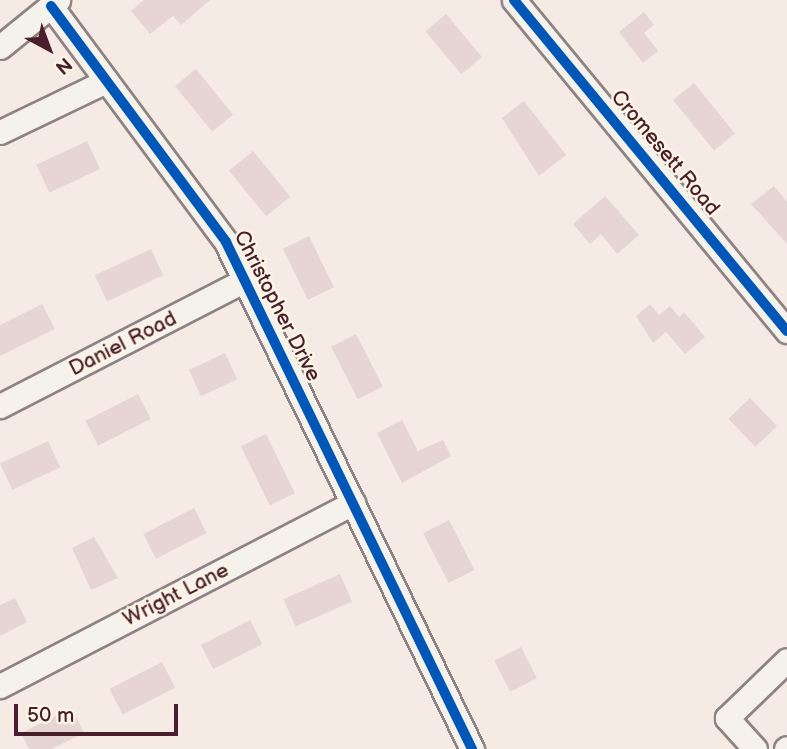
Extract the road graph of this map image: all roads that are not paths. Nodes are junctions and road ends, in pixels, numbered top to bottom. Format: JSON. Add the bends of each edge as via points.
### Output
{"nodes":[{"id":1,"x":514,"y":0,"type":"edge"},
{"id":2,"x":55,"y":3,"type":"edge"},
{"id":3,"x":0,"y":47,"type":"edge"},
{"id":4,"x":106,"y":81,"type":"junction"},
{"id":5,"x":0,"y":132,"type":"edge"},
{"id":6,"x":245,"y":280,"type":"junction"},
{"id":7,"x":787,"y":331,"type":"edge"},
{"id":8,"x":0,"y":406,"type":"edge"},
{"id":9,"x":353,"y":503,"type":"junction"},
{"id":10,"x":786,"y":662,"type":"edge"},
{"id":11,"x":0,"y":686,"type":"edge"},
{"id":12,"x":472,"y":749,"type":"edge"},
{"id":13,"x":755,"y":749,"type":"edge"}],
"edges":[{"from":1,"to":7,"type":"street","name":"Cromesett Road"},
{"from":2,"to":3,"type":"street"},
{"from":2,"to":4,"type":"street","name":"Christopher Drive"},
{"from":4,"to":5,"type":"street"},
{"from":4,"to":6,"type":"street","name":"Christopher Drive","via":[[226,242]]},
{"from":6,"to":8,"type":"street","name":"Daniel Road"},
{"from":6,"to":9,"type":"street","name":"Christopher Drive"},
{"from":9,"to":11,"type":"street","name":"Wright Lane"},
{"from":9,"to":12,"type":"street","name":"Christopher Drive"},
{"from":10,"to":13,"type":"street","via":[[727,718]]}]}
